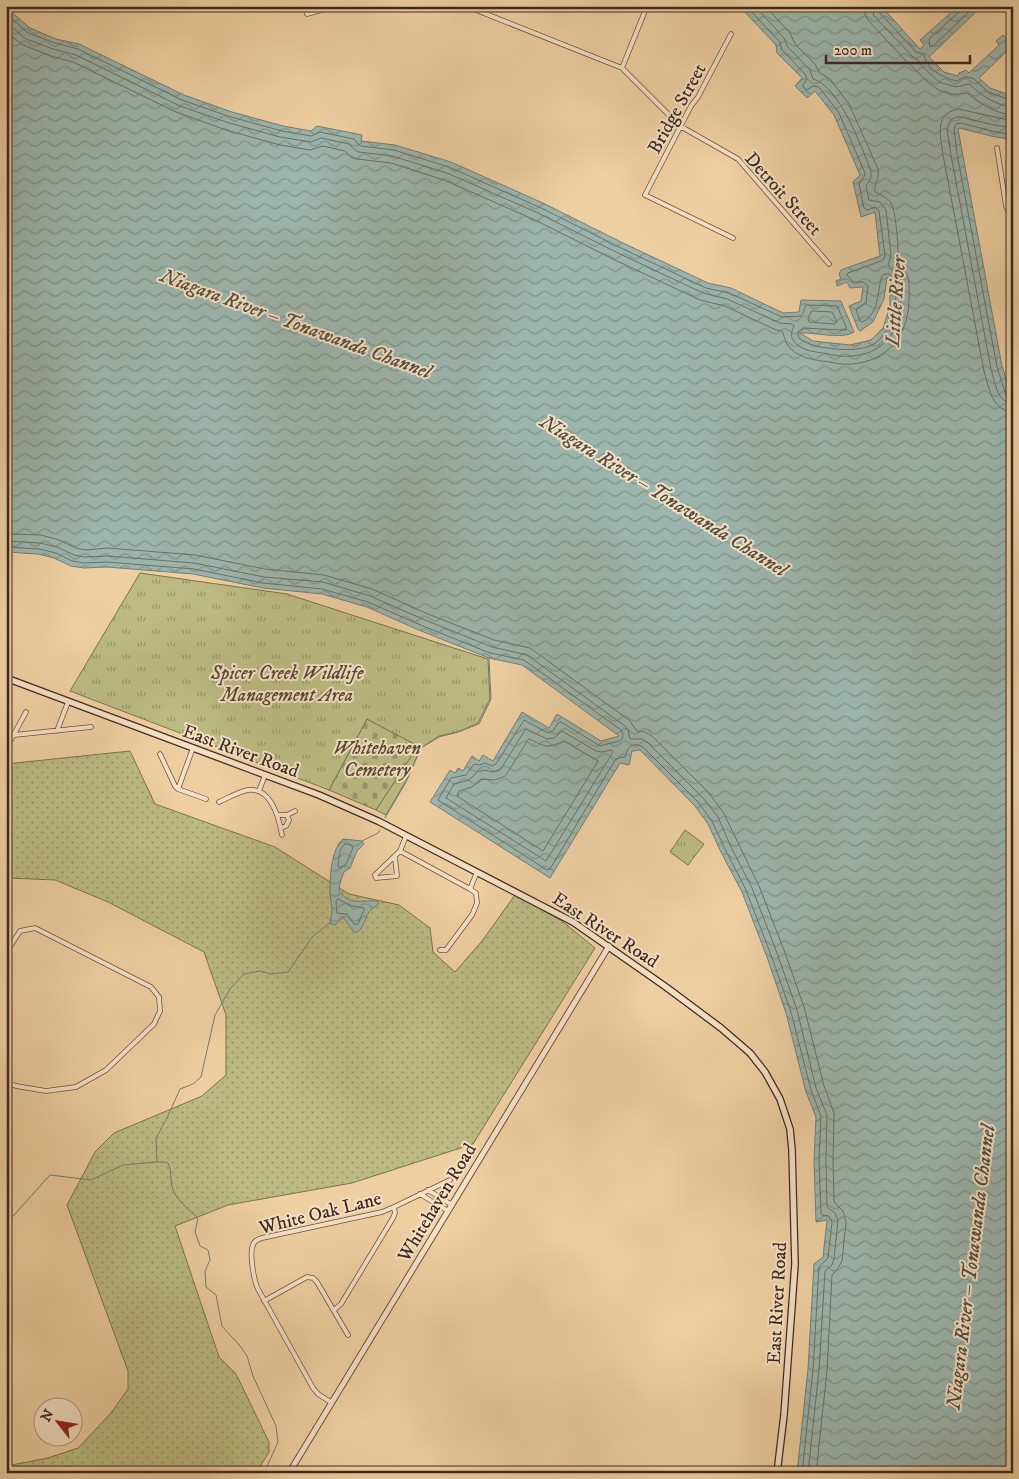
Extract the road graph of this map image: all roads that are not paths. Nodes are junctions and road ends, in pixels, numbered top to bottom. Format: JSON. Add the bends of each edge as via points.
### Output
{"nodes":[{"id":1,"x":335,"y":6,"type":"edge"},
{"id":2,"x":466,"y":6,"type":"edge"},
{"id":3,"x":647,"y":6,"type":"edge"},
{"id":4,"x":307,"y":14,"type":"dead end"},
{"id":5,"x":731,"y":34,"type":"dead end"},
{"id":6,"x":622,"y":68,"type":"junction"},
{"id":7,"x":680,"y":126,"type":"junction"},
{"id":8,"x":997,"y":148,"type":"dead end"},
{"id":9,"x":1013,"y":215,"type":"edge"},
{"id":10,"x":733,"y":238,"type":"dead end"},
{"id":11,"x":829,"y":264,"type":"dead end"},
{"id":12,"x":6,"y":678,"type":"edge"},
{"id":13,"x":68,"y":702,"type":"junction"},
{"id":14,"x":26,"y":712,"type":"dead end"},
{"id":15,"x":91,"y":727,"type":"dead end"},
{"id":16,"x":57,"y":730,"type":"junction"},
{"id":17,"x":14,"y":735,"type":"junction"},
{"id":18,"x":193,"y":748,"type":"junction"},
{"id":19,"x":6,"y":749,"type":"edge"},
{"id":20,"x":160,"y":754,"type":"dead end"},
{"id":21,"x":265,"y":775,"type":"junction"},
{"id":22,"x":178,"y":789,"type":"junction"},
{"id":23,"x":259,"y":791,"type":"junction"},
{"id":24,"x":206,"y":799,"type":"dead end"},
{"id":25,"x":219,"y":802,"type":"dead end"},
{"id":26,"x":295,"y":811,"type":"dead end"},
{"id":27,"x":278,"y":815,"type":"junction"},
{"id":28,"x":287,"y":815,"type":"junction"},
{"id":29,"x":281,"y":828,"type":"junction"},
{"id":30,"x":282,"y":835,"type":"dead end"},
{"id":31,"x":406,"y":836,"type":"junction"},
{"id":32,"x":400,"y":851,"type":"junction"},
{"id":33,"x":396,"y":856,"type":"junction"},
{"id":34,"x":477,"y":872,"type":"junction"},
{"id":35,"x":470,"y":889,"type":"junction"},
{"id":36,"x":609,"y":946,"type":"junction"},
{"id":37,"x":440,"y":950,"type":"dead end"},
{"id":38,"x":6,"y":953,"type":"edge"},
{"id":39,"x":6,"y":1082,"type":"edge"},
{"id":40,"x":450,"y":1180,"type":"dead end"},
{"id":41,"x":428,"y":1190,"type":"junction"},
{"id":42,"x":420,"y":1194,"type":"junction"},
{"id":43,"x":452,"y":1206,"type":"junction"},
{"id":44,"x":394,"y":1207,"type":"junction"},
{"id":45,"x":448,"y":1211,"type":"junction"},
{"id":46,"x":264,"y":1301,"type":"junction"},
{"id":47,"x":334,"y":1310,"type":"junction"},
{"id":48,"x":348,"y":1335,"type":"dead end"},
{"id":49,"x":332,"y":1403,"type":"junction"},
{"id":50,"x":289,"y":1473,"type":"edge"},
{"id":51,"x":777,"y":1473,"type":"edge"}],
"edges":[{"from":1,"to":4,"type":"street"},
{"from":2,"to":6,"type":"street"},
{"from":3,"to":6,"type":"street"},
{"from":5,"to":7,"type":"street","name":"Bridge Street"},
{"from":6,"to":7,"type":"street","name":"Detroit Street"},
{"from":7,"to":10,"type":"street","name":"Bridge Street","via":[[645,195]]},
{"from":7,"to":11,"type":"street","name":"Detroit Street","via":[[738,159]]},
{"from":8,"to":9,"type":"street","via":[[1006,206]]},
{"from":12,"to":13,"type":"main road","name":"East River Road"},
{"from":13,"to":16,"type":"street"},
{"from":13,"to":18,"type":"main road","name":"East River Road"},
{"from":14,"to":17,"type":"street"},
{"from":15,"to":16,"type":"street"},
{"from":16,"to":17,"type":"street"},
{"from":17,"to":19,"type":"street"},
{"from":18,"to":21,"type":"main road","name":"East River Road"},
{"from":18,"to":22,"type":"street"},
{"from":20,"to":22,"type":"street"},
{"from":21,"to":23,"type":"street"},
{"from":21,"to":31,"type":"main road","name":"East River Road","via":[[340,804]]},
{"from":22,"to":24,"type":"street"},
{"from":23,"to":25,"type":"street","via":[[240,792]]},
{"from":23,"to":27,"type":"street","via":[[266,795]]},
{"from":26,"to":28,"type":"street"},
{"from":27,"to":28,"type":"street"},
{"from":27,"to":29,"type":"street"},
{"from":28,"to":29,"type":"street","via":[[289,820]]},
{"from":29,"to":30,"type":"street"},
{"from":31,"to":32,"type":"street"},
{"from":31,"to":34,"type":"main road","name":"East River Road"},
{"from":32,"to":33,"type":"street"},
{"from":32,"to":35,"type":"street"},
{"from":33,"to":33,"type":"street","via":[[397,876],[376,878],[374,875]]},
{"from":34,"to":35,"type":"street"},
{"from":34,"to":36,"type":"main road","name":"East River Road","via":[[574,922]]},
{"from":35,"to":37,"type":"street","via":[[476,893],[477,903],[472,916],[446,950]]},
{"from":36,"to":43,"type":"street","name":"Whitehaven Road"},
{"from":36,"to":51,"type":"main road","name":"East River Road","via":[[750,1053],[770,1080],[784,1109],[793,1165],[794,1264]]},
{"from":38,"to":39,"type":"street","via":[[20,931],[35,928],[151,987],[159,997],[160,1011],[154,1024],[106,1070],[76,1087],[46,1092]]},
{"from":40,"to":41,"type":"street","name":"White Oak Lane"},
{"from":41,"to":42,"type":"street","name":"White Oak Lane"},
{"from":41,"to":43,"type":"street"},
{"from":42,"to":44,"type":"street","name":"White Oak Lane"},
{"from":42,"to":45,"type":"street"},
{"from":43,"to":45,"type":"street","name":"Whitehaven Road"},
{"from":44,"to":46,"type":"street","name":"White Oak Lane","via":[[256,1240],[251,1251],[256,1286]]},
{"from":44,"to":47,"type":"street","name":"White Oak Lane","via":[[393,1218],[341,1304]]},
{"from":45,"to":49,"type":"street","name":"Whitehaven Road"},
{"from":46,"to":47,"type":"street","via":[[311,1277]]},
{"from":46,"to":49,"type":"street","name":"White Oak Lane","via":[[313,1388]]},
{"from":47,"to":48,"type":"street"},
{"from":49,"to":50,"type":"street","name":"Whitehaven Road"}]}
